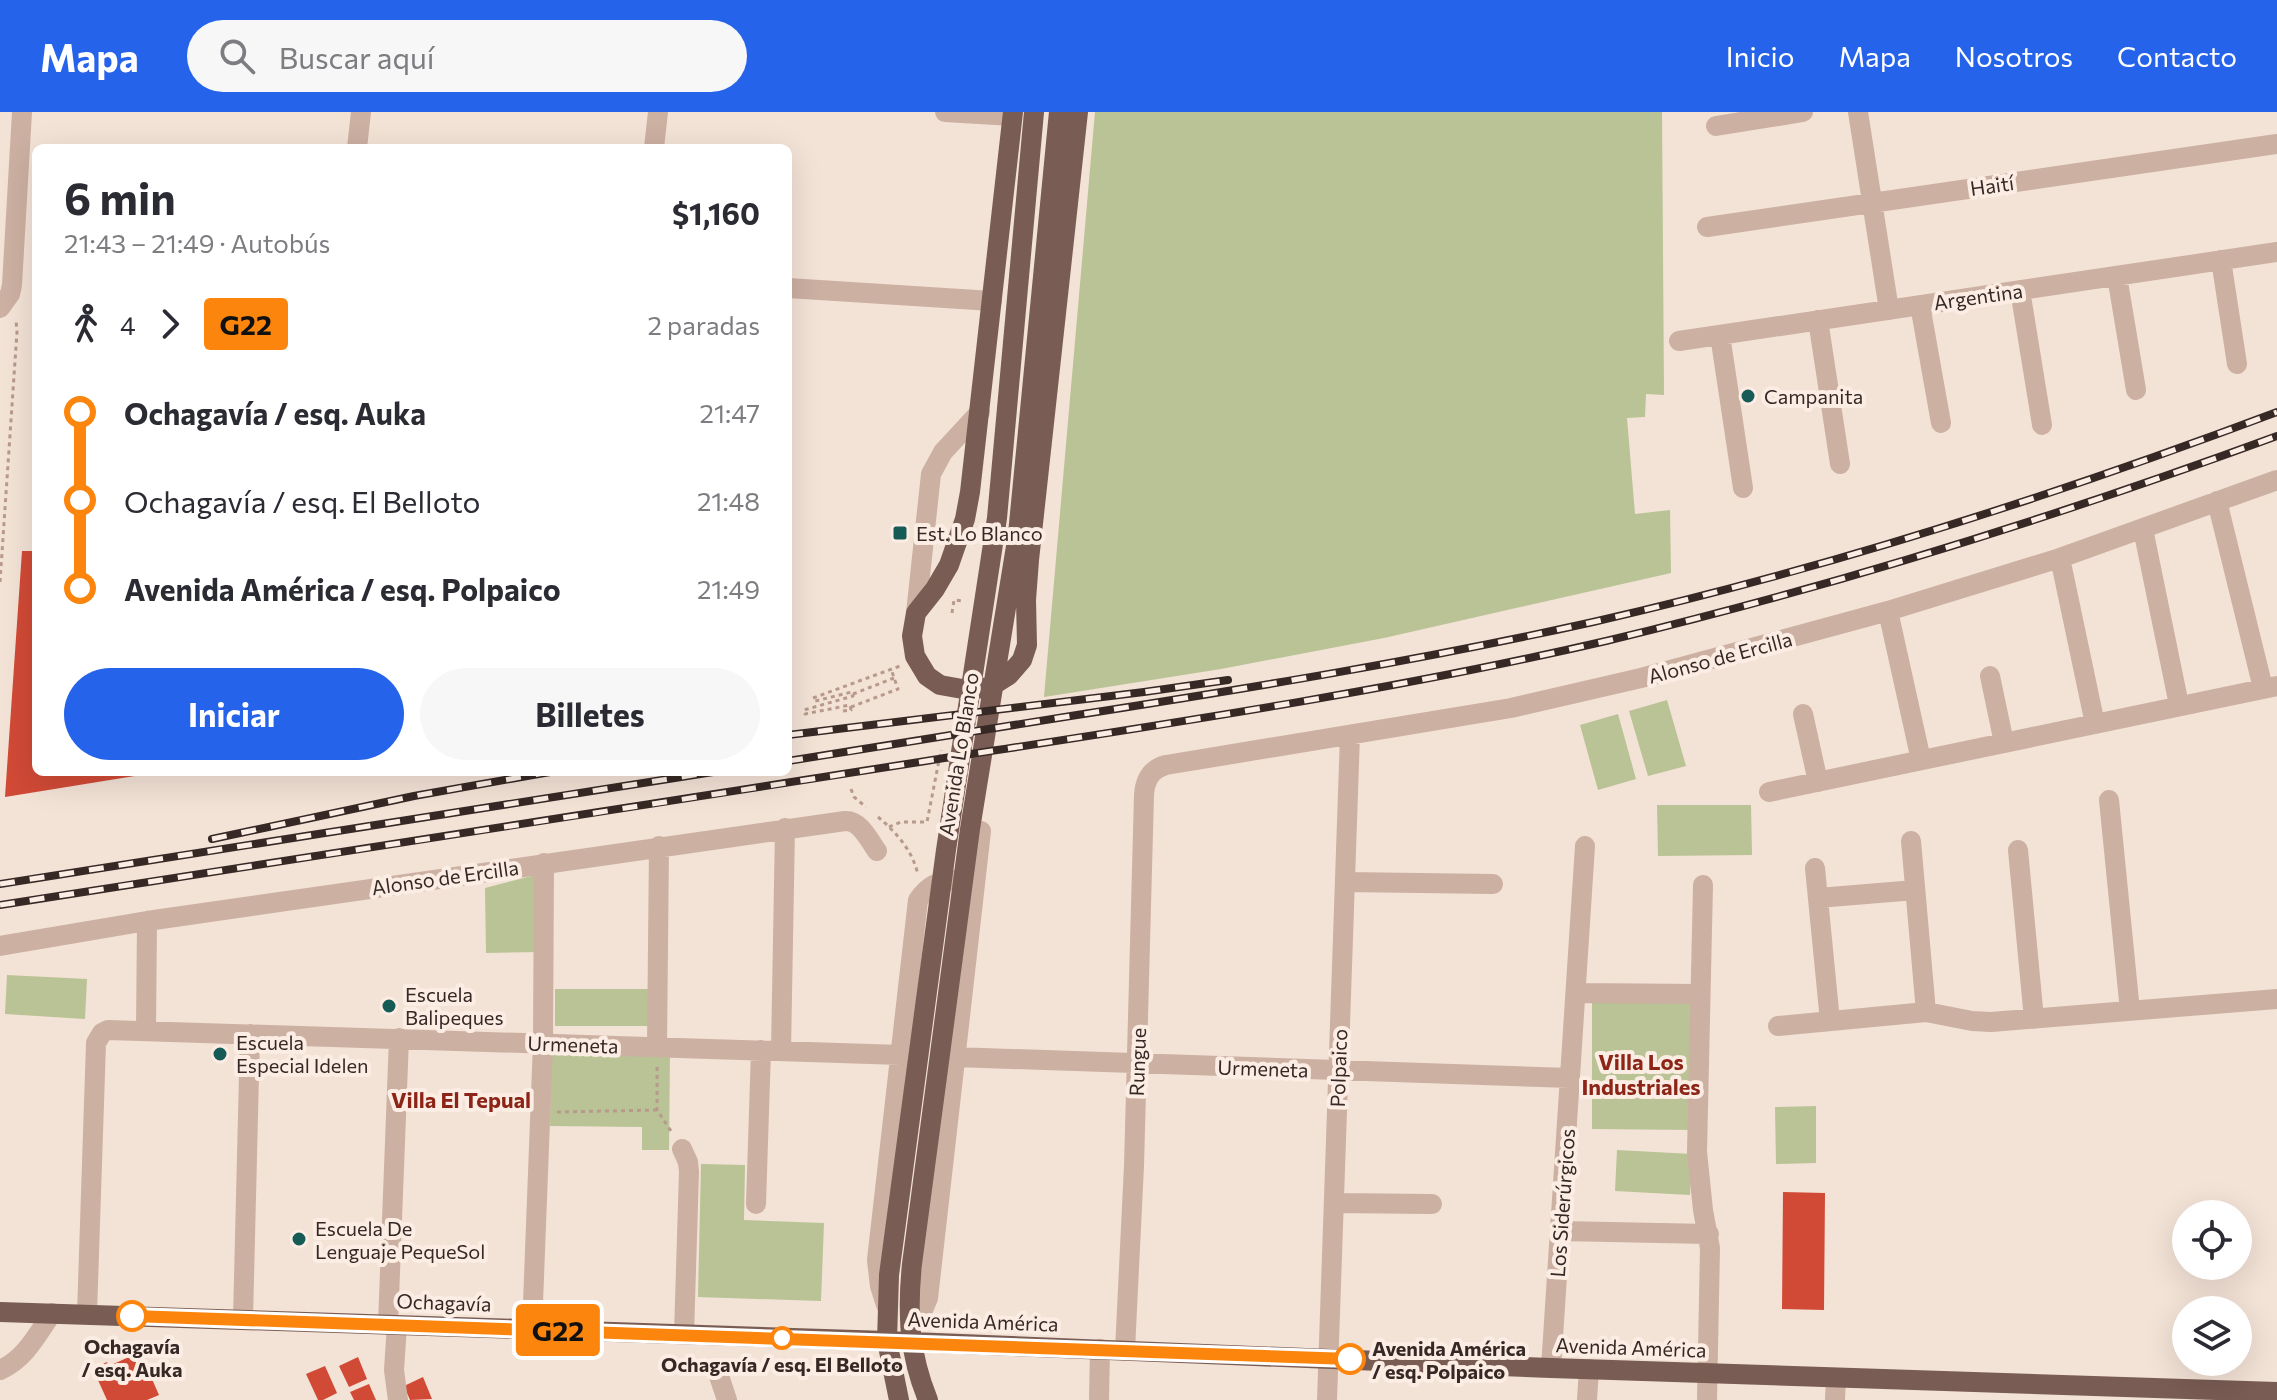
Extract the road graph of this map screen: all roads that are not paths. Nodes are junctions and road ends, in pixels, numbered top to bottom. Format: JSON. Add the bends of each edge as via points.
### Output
{"nodes":[{"id":1,"x":22,"y":112,"type":"edge"},
{"id":2,"x":361,"y":112,"type":"edge"},
{"id":3,"x":658,"y":112,"type":"edge"},
{"id":4,"x":945,"y":112,"type":"edge"},
{"id":5,"x":1034,"y":112,"type":"edge"},
{"id":6,"x":1059,"y":112,"type":"edge"},
{"id":7,"x":1078,"y":112,"type":"edge"},
{"id":8,"x":1803,"y":112,"type":"edge"},
{"id":9,"x":1858,"y":112,"type":"edge"},
{"id":10,"x":1013,"y":114,"type":"edge"},
{"id":11,"x":1716,"y":126,"type":"dead end"},
{"id":12,"x":357,"y":144,"type":"edge"},
{"id":13,"x":654,"y":144,"type":"edge"},
{"id":14,"x":2277,"y":144,"type":"edge"},
{"id":15,"x":1872,"y":203,"type":"junction"},
{"id":16,"x":1707,"y":227,"type":"dead end"},
{"id":17,"x":26,"y":238,"type":"edge"},
{"id":18,"x":2277,"y":252,"type":"edge"},
{"id":19,"x":2221,"y":260,"type":"junction"},
{"id":20,"x":2117,"y":276,"type":"junction"},
{"id":21,"x":792,"y":288,"type":"edge"},
{"id":22,"x":2020,"y":290,"type":"junction"},
{"id":23,"x":992,"y":301,"type":"junction"},
{"id":24,"x":1920,"y":305,"type":"junction"},
{"id":25,"x":1889,"y":310,"type":"junction"},
{"id":26,"x":8,"y":312,"type":"edge"},
{"id":27,"x":1818,"y":320,"type":"junction"},
{"id":28,"x":1720,"y":335,"type":"junction"},
{"id":29,"x":1679,"y":341,"type":"dead end"},
{"id":30,"x":2237,"y":364,"type":"dead end"},
{"id":31,"x":2136,"y":390,"type":"dead end"},
{"id":32,"x":980,"y":412,"type":"junction"},
{"id":33,"x":1941,"y":423,"type":"dead end"},
{"id":34,"x":2042,"y":425,"type":"dead end"},
{"id":35,"x":1840,"y":464,"type":"dead end"},
{"id":36,"x":2277,"y":480,"type":"edge"},
{"id":37,"x":1743,"y":488,"type":"dead end"},
{"id":38,"x":2217,"y":501,"type":"junction"},
{"id":39,"x":2143,"y":529,"type":"junction"},
{"id":40,"x":2060,"y":558,"type":"junction"},
{"id":41,"x":1888,"y":611,"type":"junction"},
{"id":42,"x":916,"y":613,"type":"junction"},
{"id":43,"x":1990,"y":676,"type":"dead end"},
{"id":44,"x":2270,"y":687,"type":"edge"},
{"id":45,"x":2179,"y":705,"type":"junction"},
{"id":46,"x":1803,"y":714,"type":"dead end"},
{"id":47,"x":2095,"y":724,"type":"junction"},
{"id":48,"x":1350,"y":735,"type":"junction"},
{"id":49,"x":2004,"y":743,"type":"junction"},
{"id":50,"x":1921,"y":760,"type":"junction"},
{"id":51,"x":1149,"y":775,"type":"joint"},
{"id":52,"x":1818,"y":782,"type":"junction"},
{"id":53,"x":1769,"y":792,"type":"dead end"},
{"id":54,"x":2109,"y":800,"type":"dead end"},
{"id":55,"x":785,"y":828,"type":"junction"},
{"id":56,"x":981,"y":831,"type":"dead end"},
{"id":57,"x":1911,"y":841,"type":"dead end"},
{"id":58,"x":659,"y":846,"type":"junction"},
{"id":59,"x":1585,"y":846,"type":"dead end"},
{"id":60,"x":2018,"y":850,"type":"dead end"},
{"id":61,"x":877,"y":851,"type":"dead end"},
{"id":62,"x":544,"y":863,"type":"junction"},
{"id":63,"x":1815,"y":868,"type":"dead end"},
{"id":64,"x":1345,"y":882,"type":"junction"},
{"id":65,"x":1493,"y":884,"type":"dead end"},
{"id":66,"x":1703,"y":885,"type":"dead end"},
{"id":67,"x":1915,"y":890,"type":"junction"},
{"id":68,"x":974,"y":895,"type":"junction"},
{"id":69,"x":1818,"y":898,"type":"junction"},
{"id":70,"x":147,"y":921,"type":"junction"},
{"id":71,"x":0,"y":946,"type":"edge"},
{"id":72,"x":1576,"y":993,"type":"junction"},
{"id":73,"x":1700,"y":994,"type":"junction"},
{"id":74,"x":2277,"y":999,"type":"edge"},
{"id":75,"x":2130,"y":1011,"type":"junction"},
{"id":76,"x":1926,"y":1012,"type":"junction"},
{"id":77,"x":2034,"y":1019,"type":"junction"},
{"id":78,"x":1830,"y":1021,"type":"junction"},
{"id":79,"x":1778,"y":1026,"type":"dead end"},
{"id":80,"x":146,"y":1030,"type":"junction"},
{"id":81,"x":250,"y":1034,"type":"junction"},
{"id":82,"x":399,"y":1038,"type":"junction"},
{"id":83,"x":543,"y":1043,"type":"junction"},
{"id":84,"x":657,"y":1047,"type":"junction"},
{"id":85,"x":771,"y":1050,"type":"junction"},
{"id":86,"x":901,"y":1055,"type":"junction"},
{"id":87,"x":955,"y":1057,"type":"junction"},
{"id":88,"x":1137,"y":1063,"type":"junction"},
{"id":89,"x":1338,"y":1070,"type":"junction"},
{"id":90,"x":1570,"y":1078,"type":"junction"},
{"id":91,"x":682,"y":1149,"type":"road end"},
{"id":92,"x":1334,"y":1203,"type":"junction"},
{"id":93,"x":756,"y":1204,"type":"dead end"},
{"id":94,"x":1432,"y":1204,"type":"dead end"},
{"id":95,"x":1560,"y":1231,"type":"junction"},
{"id":96,"x":1709,"y":1234,"type":"junction"},
{"id":97,"x":904,"y":1241,"type":"junction"},
{"id":98,"x":887,"y":1308,"type":"junction"},
{"id":99,"x":0,"y":1312,"type":"edge"},
{"id":100,"x":52,"y":1313,"type":"junction"},
{"id":101,"x":87,"y":1314,"type":"junction"},
{"id":102,"x":243,"y":1319,"type":"junction"},
{"id":103,"x":393,"y":1324,"type":"junction"},
{"id":104,"x":532,"y":1329,"type":"junction"},
{"id":105,"x":684,"y":1334,"type":"junction"},
{"id":106,"x":910,"y":1335,"type":"junction"},
{"id":107,"x":887,"y":1341,"type":"junction"},
{"id":108,"x":1100,"y":1349,"type":"junction"},
{"id":109,"x":1125,"y":1350,"type":"junction"},
{"id":110,"x":1329,"y":1359,"type":"junction"},
{"id":111,"x":1551,"y":1368,"type":"junction"},
{"id":112,"x":1589,"y":1369,"type":"junction"},
{"id":113,"x":0,"y":1370,"type":"edge"},
{"id":114,"x":1709,"y":1373,"type":"junction"},
{"id":115,"x":719,"y":1376,"type":"dead end"},
{"id":116,"x":1836,"y":1378,"type":"junction"},
{"id":117,"x":2277,"y":1392,"type":"edge"},
{"id":118,"x":2086,"y":1393,"type":"edge"},
{"id":119,"x":2207,"y":1395,"type":"edge"},
{"id":120,"x":398,"y":1400,"type":"edge"},
{"id":121,"x":727,"y":1400,"type":"edge"},
{"id":122,"x":899,"y":1400,"type":"edge"},
{"id":123,"x":928,"y":1400,"type":"edge"},
{"id":124,"x":1099,"y":1400,"type":"edge"},
{"id":125,"x":1327,"y":1400,"type":"edge"},
{"id":126,"x":1587,"y":1400,"type":"edge"},
{"id":127,"x":1707,"y":1400,"type":"edge"},
{"id":128,"x":1835,"y":1400,"type":"edge"}],
"edges":[{"from":1,"to":17,"type":"street"},
{"from":2,"to":12,"type":"street"},
{"from":3,"to":13,"type":"street"},
{"from":4,"to":10,"type":"street"},
{"from":5,"to":97,"type":"main road","name":"Avenida Lo Blanco","via":[[997,518],[946,850]]},
{"from":6,"to":97,"type":"main road","name":"Avenida Lo Blanco","via":[[1018,534]]},
{"from":7,"to":42,"type":"main road","via":[[1029,560],[1025,653],[1017,668],[990,687],[940,685],[915,656]]},
{"from":8,"to":11,"type":"street"},
{"from":9,"to":15,"type":"street"},
{"from":10,"to":23,"type":"main road"},
{"from":14,"to":15,"type":"street","name":"Haití"},
{"from":15,"to":16,"type":"street","name":"Haití"},
{"from":15,"to":25,"type":"street"},
{"from":17,"to":26,"type":"street"},
{"from":18,"to":19,"type":"street","name":"Argentina"},
{"from":19,"to":20,"type":"street","name":"Argentina"},
{"from":19,"to":30,"type":"street"},
{"from":20,"to":22,"type":"street","name":"Argentina"},
{"from":20,"to":31,"type":"street"},
{"from":21,"to":23,"type":"street"},
{"from":22,"to":24,"type":"street","name":"Argentina"},
{"from":22,"to":34,"type":"street"},
{"from":23,"to":32,"type":"main road"},
{"from":24,"to":25,"type":"street","name":"Argentina"},
{"from":24,"to":33,"type":"street"},
{"from":25,"to":27,"type":"street","name":"Argentina"},
{"from":27,"to":28,"type":"street","name":"Argentina"},
{"from":27,"to":35,"type":"street"},
{"from":28,"to":29,"type":"street","name":"Argentina"},
{"from":28,"to":37,"type":"street"},
{"from":32,"to":42,"type":"main road","via":[[965,519],[949,565]]},
{"from":32,"to":42,"type":"street","via":[[943,452],[931,474]]},
{"from":36,"to":38,"type":"street","name":"Alonso de Ercilla"},
{"from":38,"to":39,"type":"street","name":"Alonso de Ercilla"},
{"from":38,"to":44,"type":"street"},
{"from":39,"to":40,"type":"street","name":"Alonso de Ercilla"},
{"from":39,"to":45,"type":"street"},
{"from":40,"to":41,"type":"street","name":"Alonso de Ercilla"},
{"from":40,"to":47,"type":"street"},
{"from":41,"to":48,"type":"street","name":"Alonso de Ercilla","via":[[1511,708]]},
{"from":41,"to":50,"type":"street"},
{"from":43,"to":49,"type":"street"},
{"from":44,"to":45,"type":"street"},
{"from":45,"to":47,"type":"street"},
{"from":46,"to":52,"type":"street"},
{"from":47,"to":49,"type":"street"},
{"from":48,"to":51,"type":"street","name":"Alonso de Ercilla","via":[[1166,765]]},
{"from":48,"to":64,"type":"street","name":"Polpaico"},
{"from":49,"to":50,"type":"street"},
{"from":50,"to":52,"type":"street"},
{"from":51,"to":88,"type":"street","name":"Rungue","via":[[1144,795]]},
{"from":52,"to":53,"type":"street"},
{"from":54,"to":75,"type":"street"},
{"from":55,"to":58,"type":"street","name":"Alonso de Ercilla"},
{"from":55,"to":61,"type":"street","name":"Alonso de Ercilla","via":[[852,820]]},
{"from":55,"to":85,"type":"street"},
{"from":56,"to":68,"type":"street"},
{"from":57,"to":67,"type":"street"},
{"from":58,"to":62,"type":"street","name":"Alonso de Ercilla"},
{"from":58,"to":84,"type":"street"},
{"from":59,"to":72,"type":"street","name":"Los Siderúrgicos"},
{"from":60,"to":77,"type":"street"},
{"from":62,"to":70,"type":"street","name":"Alonso de Ercilla"},
{"from":62,"to":83,"type":"street"},
{"from":63,"to":69,"type":"street"},
{"from":64,"to":65,"type":"street"},
{"from":64,"to":89,"type":"street","name":"Polpaico"},
{"from":66,"to":73,"type":"street"},
{"from":67,"to":69,"type":"street"},
{"from":67,"to":76,"type":"street"},
{"from":68,"to":86,"type":"street","via":[[960,882],[941,881],[918,900]]},
{"from":68,"to":87,"type":"street"},
{"from":69,"to":78,"type":"street"},
{"from":70,"to":71,"type":"street","name":"Alonso de Ercilla"},
{"from":70,"to":80,"type":"street"},
{"from":72,"to":73,"type":"street"},
{"from":72,"to":90,"type":"street","name":"Los Siderúrgicos"},
{"from":73,"to":96,"type":"street","via":[[1697,1152]]},
{"from":74,"to":75,"type":"street"},
{"from":75,"to":77,"type":"street"},
{"from":76,"to":77,"type":"street","via":[[1972,1021]]},
{"from":76,"to":78,"type":"street"},
{"from":78,"to":79,"type":"street"},
{"from":80,"to":81,"type":"street","name":"Urmeneta"},
{"from":80,"to":101,"type":"street","name":"Urmeneta","via":[[114,1029],[102,1033],[96,1043]]},
{"from":81,"to":82,"type":"street","name":"Urmeneta"},
{"from":81,"to":102,"type":"street"},
{"from":82,"to":83,"type":"street","name":"Urmeneta"},
{"from":82,"to":103,"type":"street"},
{"from":83,"to":84,"type":"street","name":"Urmeneta"},
{"from":83,"to":104,"type":"street"},
{"from":84,"to":85,"type":"street","name":"Urmeneta"},
{"from":85,"to":86,"type":"street","name":"Urmeneta"},
{"from":85,"to":93,"type":"street"},
{"from":86,"to":98,"type":"street","via":[[877,1260]]},
{"from":87,"to":88,"type":"street","name":"Urmeneta"},
{"from":87,"to":106,"type":"street","via":[[928,1298]]},
{"from":88,"to":89,"type":"street","name":"Urmeneta"},
{"from":88,"to":109,"type":"street","name":"Rungue"},
{"from":89,"to":90,"type":"street","name":"Urmeneta"},
{"from":89,"to":92,"type":"street","name":"Polpaico"},
{"from":90,"to":95,"type":"street","name":"Los Siderúrgicos"},
{"from":91,"to":105,"type":"street","via":[[689,1172]]},
{"from":92,"to":94,"type":"street"},
{"from":92,"to":110,"type":"street","name":"Polpaico"},
{"from":95,"to":96,"type":"street"},
{"from":95,"to":111,"type":"street","name":"Los Siderúrgicos"},
{"from":96,"to":114,"type":"street"},
{"from":97,"to":98,"type":"main road","name":"Avenida Lo Blanco"},
{"from":97,"to":106,"type":"main road","name":"Avenida Lo Blanco"},
{"from":98,"to":107,"type":"main road","name":"Avenida Lo Blanco"},
{"from":99,"to":100,"type":"main road","name":"Ochagavía"},
{"from":100,"to":101,"type":"main road","name":"Ochagavía"},
{"from":100,"to":113,"type":"street","via":[[25,1352]]},
{"from":101,"to":102,"type":"main road","name":"Ochagavía"},
{"from":102,"to":103,"type":"main road","name":"Ochagavía"},
{"from":103,"to":104,"type":"main road","name":"Ochagavía"},
{"from":103,"to":120,"type":"street"},
{"from":104,"to":105,"type":"main road","name":"Ochagavía"},
{"from":105,"to":107,"type":"main road","name":"Ochagavía"},
{"from":106,"to":107,"type":"main road","name":"Avenida América"},
{"from":106,"to":108,"type":"main road","name":"Avenida América"},
{"from":106,"to":123,"type":"main road","name":"Avenida Lo Blanco"},
{"from":107,"to":122,"type":"main road","name":"Avenida Lo Blanco"},
{"from":108,"to":109,"type":"main road","name":"Avenida América"},
{"from":108,"to":124,"type":"street"},
{"from":109,"to":110,"type":"main road","name":"Avenida América"},
{"from":110,"to":111,"type":"main road","name":"Avenida América"},
{"from":110,"to":125,"type":"street","name":"Polpaico"},
{"from":111,"to":112,"type":"main road","name":"Avenida América"},
{"from":112,"to":114,"type":"main road","name":"Avenida América"},
{"from":112,"to":126,"type":"street"},
{"from":114,"to":116,"type":"main road","name":"Avenida América"},
{"from":114,"to":127,"type":"street"},
{"from":115,"to":121,"type":"street"},
{"from":116,"to":118,"type":"main road","name":"Avenida América"},
{"from":116,"to":128,"type":"street"},
{"from":117,"to":119,"type":"main road","name":"Avenida América"},
{"from":118,"to":119,"type":"main road","name":"Avenida América"}]}
